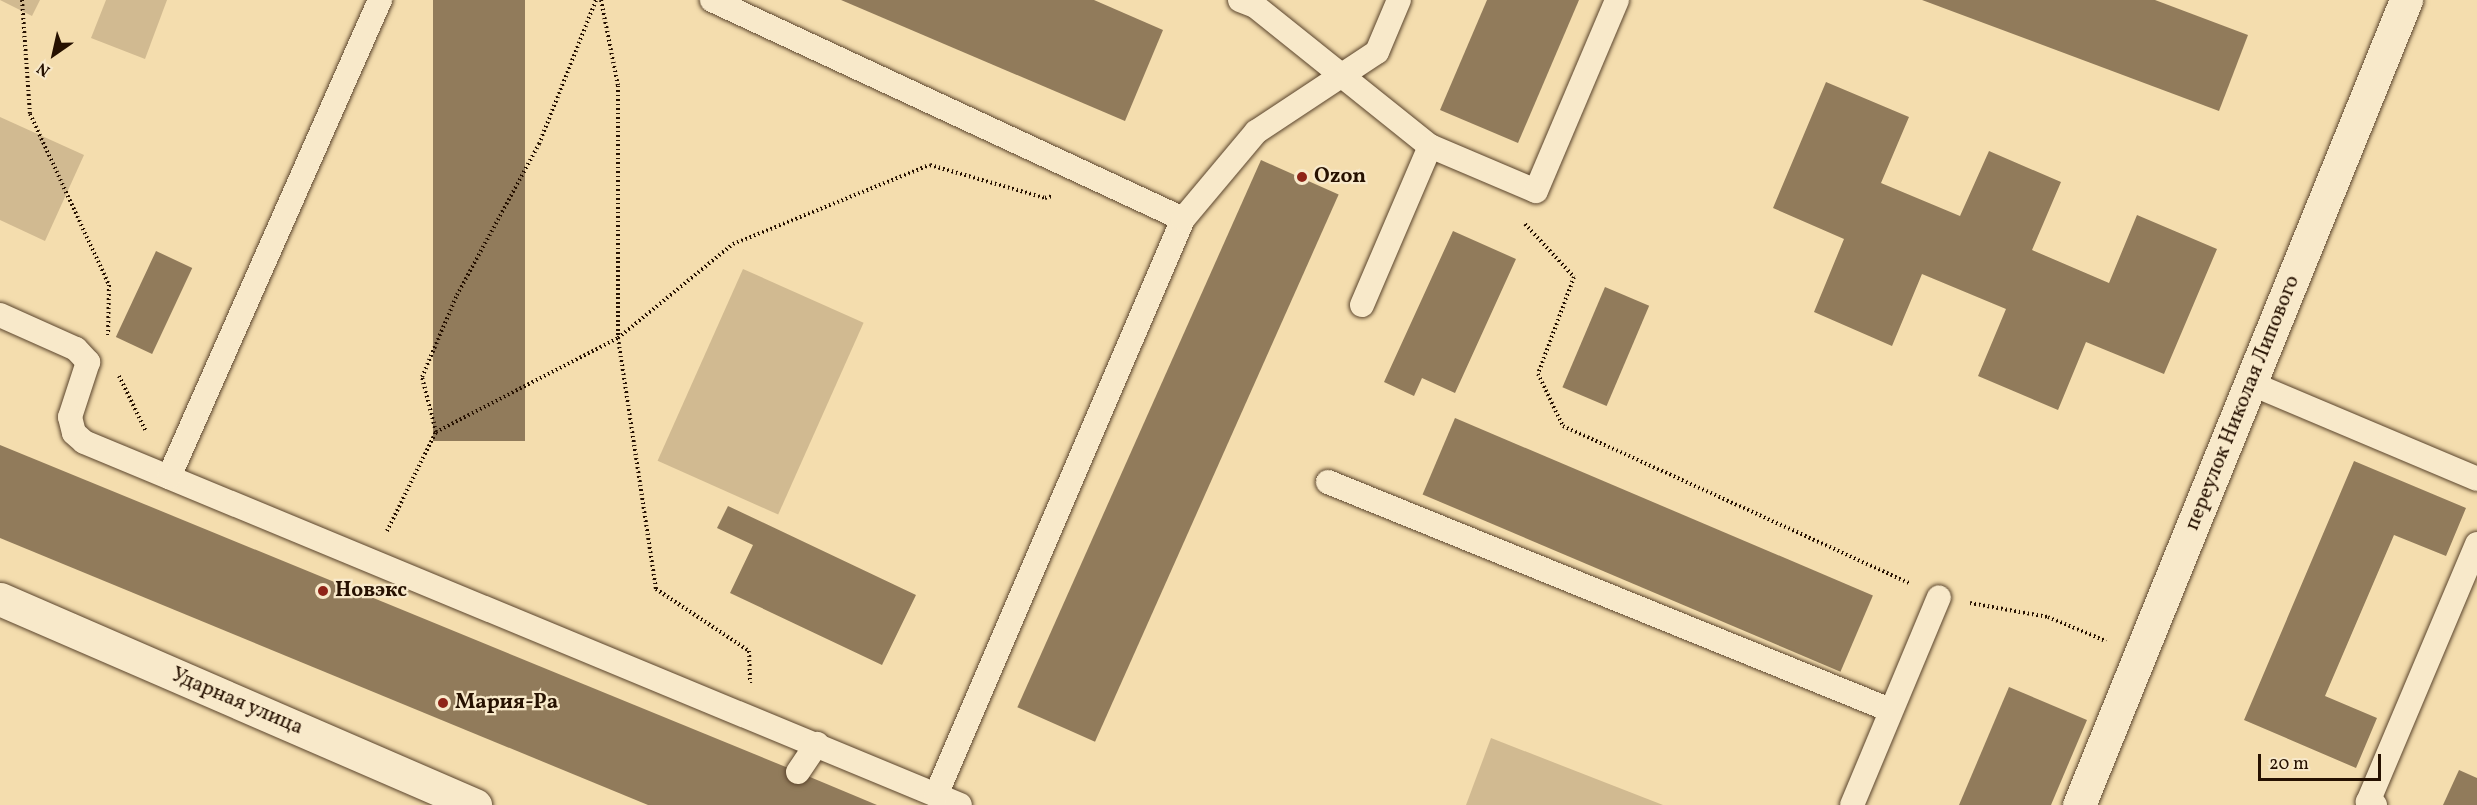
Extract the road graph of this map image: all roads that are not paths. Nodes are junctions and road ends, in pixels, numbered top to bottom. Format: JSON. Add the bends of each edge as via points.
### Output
{"nodes":[{"id":1,"x":380,"y":0,"type":"edge"},
{"id":2,"x":712,"y":0,"type":"edge"},
{"id":3,"x":1240,"y":0,"type":"edge"},
{"id":4,"x":1400,"y":0,"type":"edge"},
{"id":5,"x":1617,"y":0,"type":"edge"},
{"id":6,"x":2406,"y":0,"type":"edge"},
{"id":7,"x":1338,"y":76,"type":"junction"},
{"id":8,"x":1430,"y":146,"type":"junction"},
{"id":9,"x":1183,"y":219,"type":"junction"},
{"id":10,"x":1362,"y":305,"type":"dead end"},
{"id":11,"x":0,"y":315,"type":"edge"},
{"id":12,"x":2250,"y":383,"type":"junction"},
{"id":13,"x":169,"y":477,"type":"junction"},
{"id":14,"x":2477,"y":479,"type":"edge"},
{"id":15,"x":1328,"y":482,"type":"dead end"},
{"id":16,"x":2477,"y":544,"type":"edge"},
{"id":17,"x":1939,"y":597,"type":"road end"},
{"id":18,"x":0,"y":599,"type":"edge"},
{"id":19,"x":1890,"y":710,"type":"junction"},
{"id":20,"x":817,"y":744,"type":"junction"},
{"id":21,"x":798,"y":772,"type":"dead end"},
{"id":22,"x":936,"y":795,"type":"junction"},
{"id":23,"x":471,"y":804,"type":"edge"},
{"id":24,"x":960,"y":805,"type":"edge"},
{"id":25,"x":1852,"y":805,"type":"edge"},
{"id":26,"x":2079,"y":805,"type":"edge"},
{"id":27,"x":2375,"y":805,"type":"edge"}],
"edges":[{"from":1,"to":13,"type":"lane"},
{"from":2,"to":9,"type":"lane"},
{"from":3,"to":7,"type":"lane","via":[[1255,6]]},
{"from":4,"to":7,"type":"lane","via":[[1377,52]]},
{"from":5,"to":8,"type":"lane","via":[[1536,191]]},
{"from":6,"to":12,"type":"street","name":"переулок Николая Липового"},
{"from":7,"to":8,"type":"lane"},
{"from":7,"to":9,"type":"lane","via":[[1256,132]]},
{"from":8,"to":10,"type":"lane"},
{"from":9,"to":22,"type":"lane"},
{"from":11,"to":13,"type":"lane","via":[[76,349],[88,362],[70,417],[74,433],[84,442]]},
{"from":12,"to":14,"type":"lane"},
{"from":12,"to":26,"type":"street","name":"переулок Николая Липового"},
{"from":13,"to":20,"type":"lane"},
{"from":15,"to":19,"type":"lane"},
{"from":16,"to":27,"type":"lane","via":[[2368,802]]},
{"from":17,"to":19,"type":"lane"},
{"from":18,"to":23,"type":"street","name":"Ударная улица"},
{"from":19,"to":25,"type":"lane"},
{"from":20,"to":21,"type":"lane"},
{"from":20,"to":22,"type":"lane"},
{"from":22,"to":24,"type":"lane"}]}
